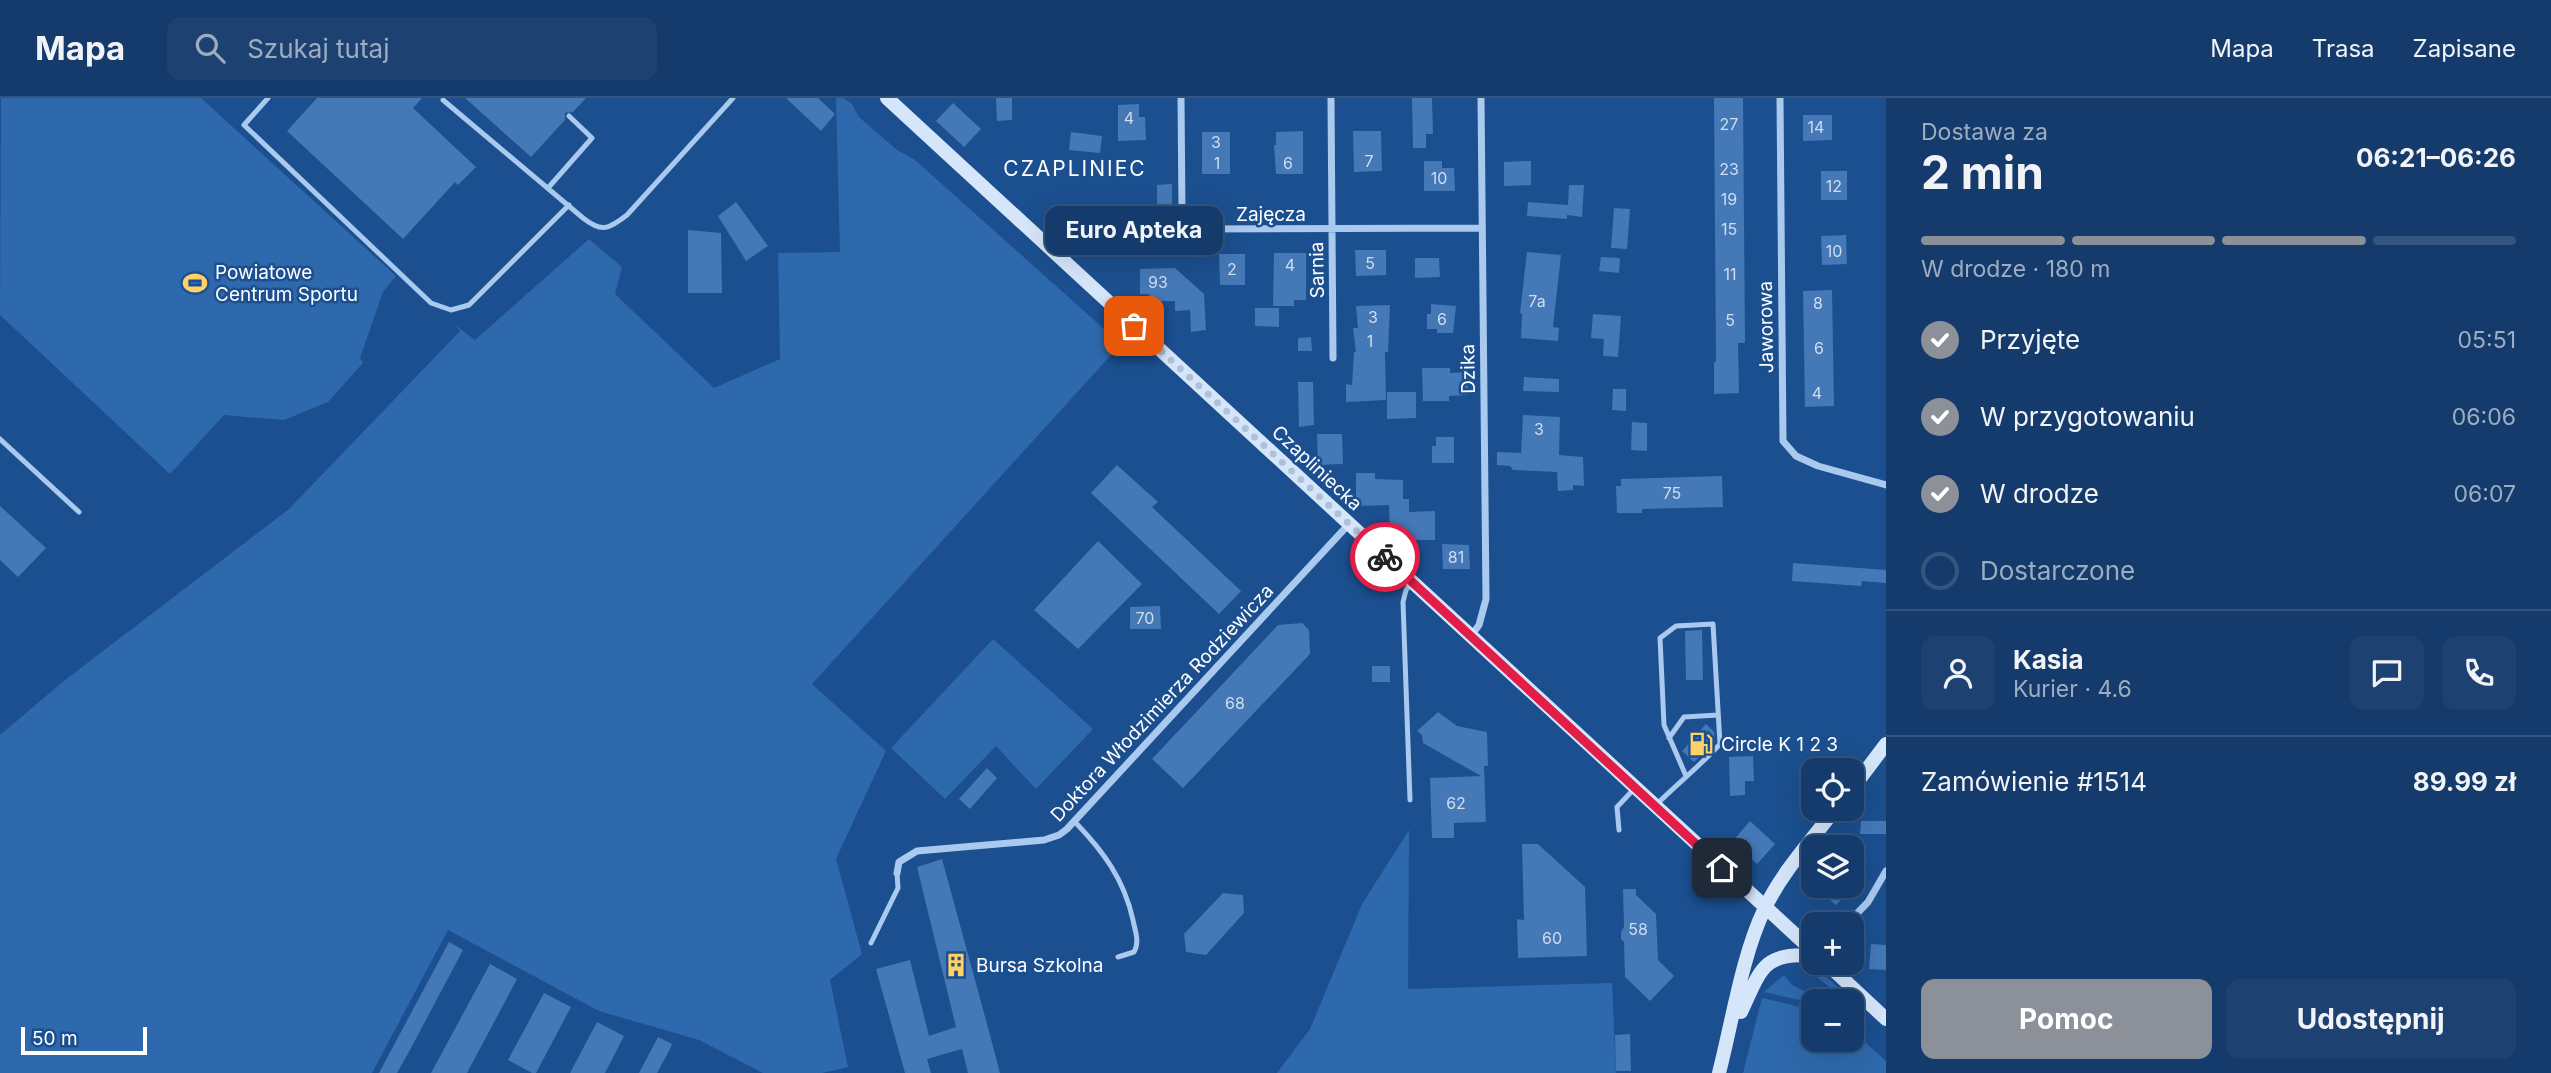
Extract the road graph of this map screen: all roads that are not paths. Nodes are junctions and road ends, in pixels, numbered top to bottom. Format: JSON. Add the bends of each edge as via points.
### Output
{"nodes":[{"id":1,"x":268,"y":98,"type":"edge"},
{"id":2,"x":733,"y":98,"type":"edge"},
{"id":3,"x":887,"y":98,"type":"edge"},
{"id":4,"x":1181,"y":98,"type":"edge"},
{"id":5,"x":1331,"y":98,"type":"edge"},
{"id":6,"x":1481,"y":98,"type":"edge"},
{"id":7,"x":1780,"y":98,"type":"edge"},
{"id":8,"x":443,"y":100,"type":"dead end"},
{"id":9,"x":569,"y":116,"type":"dead end"},
{"id":10,"x":548,"y":188,"type":"junction"},
{"id":11,"x":569,"y":205,"type":"junction"},
{"id":12,"x":1482,"y":228,"type":"junction"},
{"id":13,"x":1332,"y":230,"type":"junction"},
{"id":14,"x":1333,"y":358,"type":"dead end"},
{"id":15,"x":0,"y":439,"type":"edge"},
{"id":16,"x":1886,"y":485,"type":"edge"},
{"id":17,"x":79,"y":512,"type":"dead end"},
{"id":18,"x":1349,"y":524,"type":"junction"},
{"id":19,"x":1412,"y":582,"type":"junction"},
{"id":20,"x":1471,"y":636,"type":"junction"},
{"id":21,"x":1718,"y":715,"type":"junction"},
{"id":22,"x":1669,"y":738,"type":"junction"},
{"id":23,"x":1886,"y":744,"type":"edge"},
{"id":24,"x":1864,"y":773,"type":"edge"},
{"id":25,"x":1686,"y":776,"type":"junction"},
{"id":26,"x":1635,"y":788,"type":"junction"},
{"id":27,"x":1410,"y":800,"type":"dead end"},
{"id":28,"x":1655,"y":806,"type":"junction"},
{"id":29,"x":1826,"y":821,"type":"edge"},
{"id":30,"x":1075,"y":822,"type":"junction"},
{"id":31,"x":1619,"y":830,"type":"dead end"},
{"id":32,"x":1886,"y":871,"type":"edge"},
{"id":33,"x":897,"y":873,"type":"joint"},
{"id":34,"x":1765,"y":908,"type":"junction"},
{"id":35,"x":1858,"y":912,"type":"edge"},
{"id":36,"x":1801,"y":942,"type":"edge"},
{"id":37,"x":871,"y":943,"type":"dead end"},
{"id":38,"x":1801,"y":954,"type":"edge"},
{"id":39,"x":1118,"y":957,"type":"dead end"},
{"id":40,"x":1839,"y":975,"type":"edge"},
{"id":41,"x":1886,"y":1019,"type":"edge"},
{"id":42,"x":1727,"y":1042,"type":"junction"},
{"id":43,"x":1719,"y":1073,"type":"edge"}],
"edges":[{"from":1,"to":11,"type":"lane","via":[[244,125],[431,303],[451,310],[469,305]]},
{"from":2,"to":11,"type":"lane","via":[[612,227],[592,225]]},
{"from":3,"to":18,"type":"main road","name":"Czapliniecka"},
{"from":4,"to":13,"type":"street","name":"Zajęcza","via":[[1182,212],[1187,223],[1197,229]]},
{"from":5,"to":13,"type":"street","name":"Sarnia"},
{"from":6,"to":12,"type":"street","name":"Dzika"},
{"from":7,"to":16,"type":"street","name":"Jaworowa","via":[[1783,441],[1796,456],[1818,466]]},
{"from":8,"to":10,"type":"lane"},
{"from":9,"to":10,"type":"lane","via":[[592,138]]},
{"from":10,"to":11,"type":"lane"},
{"from":12,"to":13,"type":"street","name":"Zajęcza"},
{"from":12,"to":20,"type":"street","name":"Dzika","via":[[1486,599]]},
{"from":13,"to":14,"type":"street","name":"Sarnia"},
{"from":15,"to":17,"type":"lane"},
{"from":18,"to":19,"type":"main road","name":"Czapliniecka"},
{"from":18,"to":30,"type":"street","name":"Doktora Włodzimierza Rodziewicza"},
{"from":19,"to":20,"type":"main road","name":"Czapliniecka"},
{"from":19,"to":27,"type":"lane","via":[[1404,603]]},
{"from":20,"to":26,"type":"main road","name":"Czapliniecka"},
{"from":21,"to":22,"type":"lane","via":[[1684,717]]},
{"from":21,"to":22,"type":"lane","via":[[1713,624],[1676,626],[1660,638],[1664,725]]},
{"from":21,"to":25,"type":"lane","via":[[1720,744]]},
{"from":22,"to":25,"type":"lane"},
{"from":23,"to":24,"type":"main road"},
{"from":25,"to":28,"type":"lane"},
{"from":26,"to":28,"type":"main road","name":"Czapliniecka"},
{"from":26,"to":31,"type":"lane","via":[[1617,807]]},
{"from":28,"to":34,"type":"main road","name":"Czapliniecka"},
{"from":29,"to":34,"type":"main road"},
{"from":30,"to":33,"type":"street","name":"Doktora Włodzimierza Rodziewicza","via":[[1044,840],[917,851],[899,862]]},
{"from":30,"to":39,"type":"lane","via":[[1107,859],[1128,901],[1138,944],[1134,952]]},
{"from":32,"to":35,"type":"street"},
{"from":33,"to":37,"type":"lane","via":[[898,888]]},
{"from":34,"to":36,"type":"main road","name":"Czapliniecka"},
{"from":34,"to":42,"type":"main road"},
{"from":38,"to":42,"type":"main road","via":[[1784,955],[1762,969]]},
{"from":40,"to":41,"type":"main road"},
{"from":42,"to":43,"type":"main road"}]}
